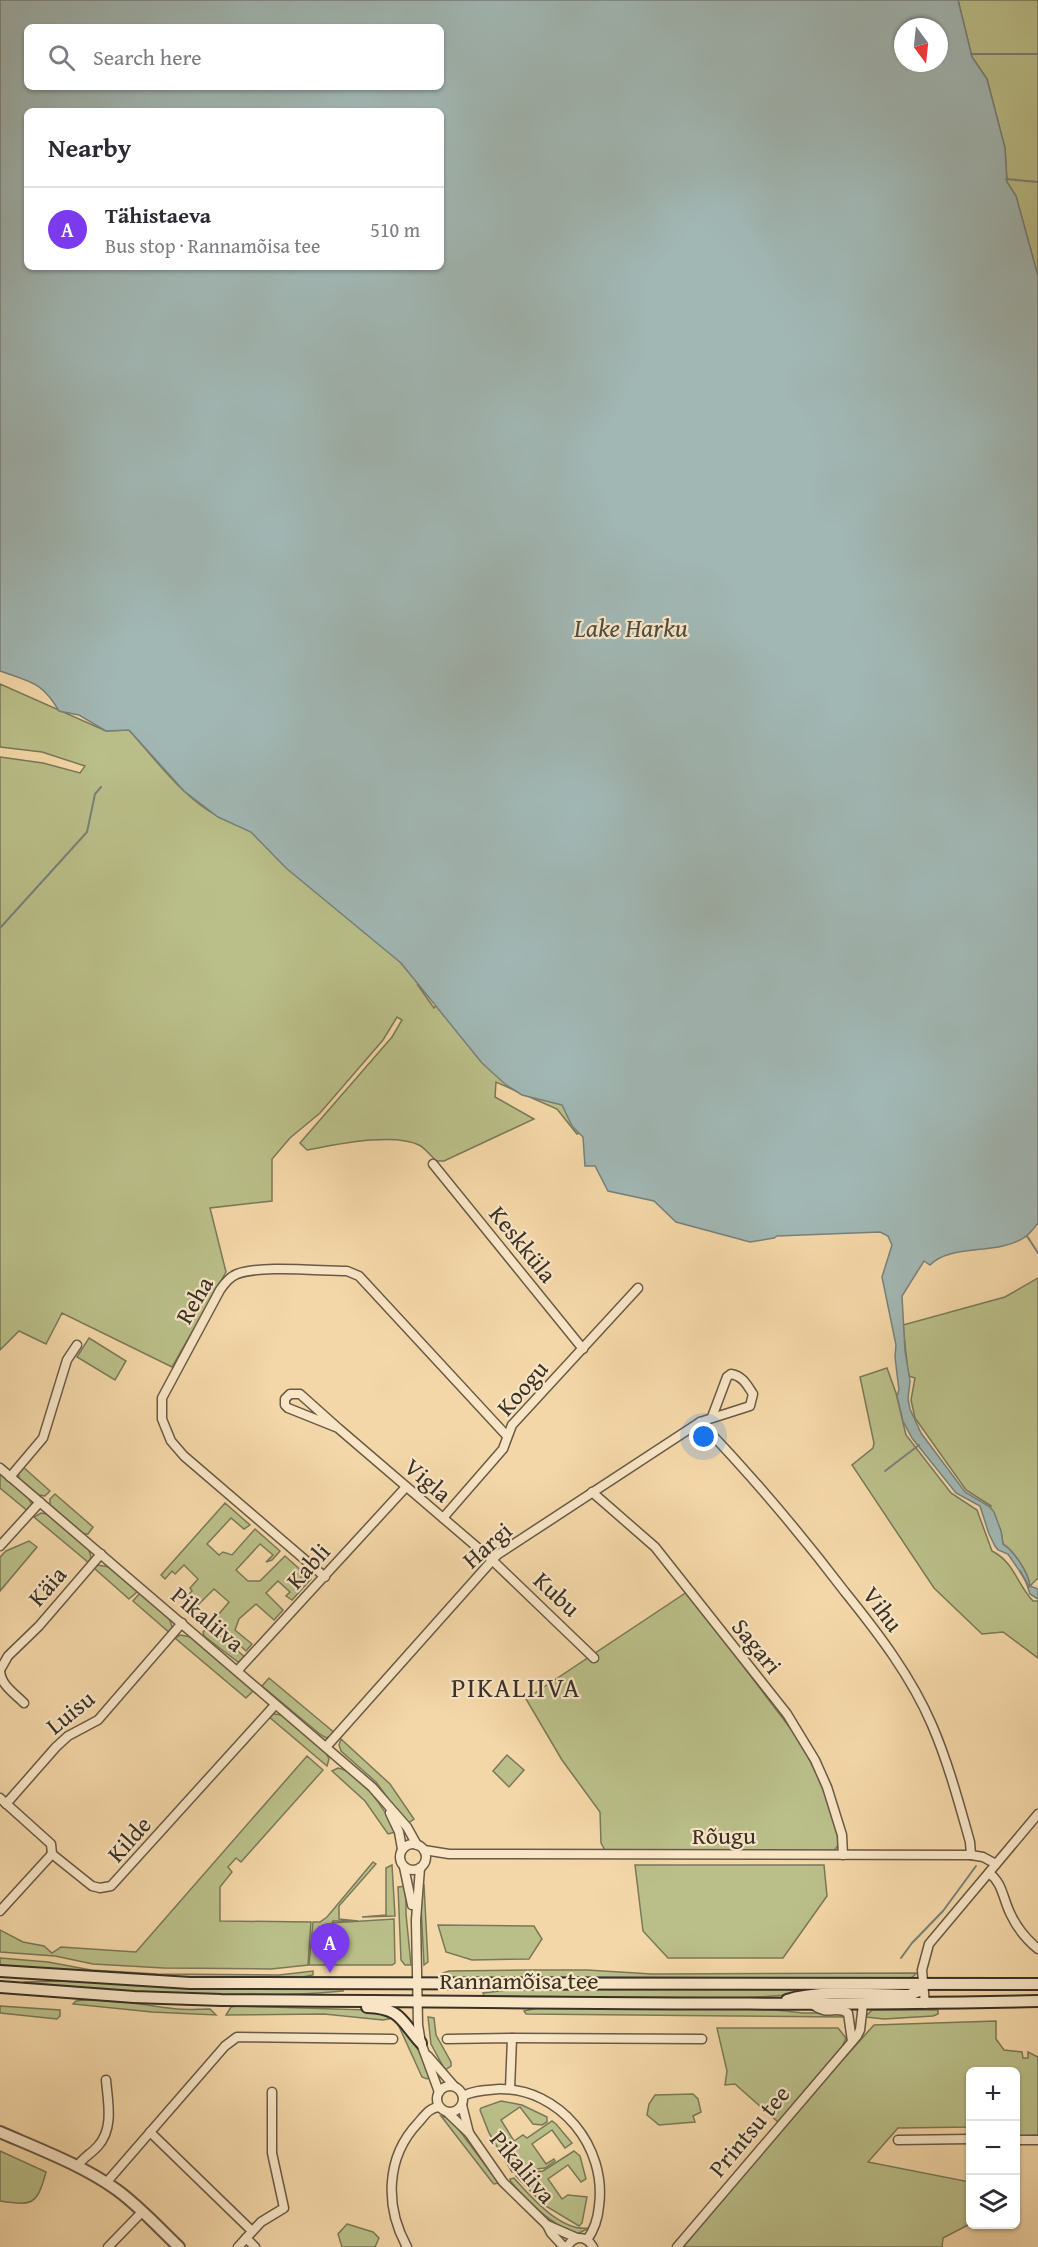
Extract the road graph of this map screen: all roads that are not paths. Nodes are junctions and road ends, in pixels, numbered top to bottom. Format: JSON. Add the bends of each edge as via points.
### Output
{"nodes":[{"id":1,"x":433,"y":1164,"type":"dead end"},
{"id":2,"x":638,"y":1287,"type":"dead end"},
{"id":3,"x":77,"y":1345,"type":"dead end"},
{"id":4,"x":584,"y":1348,"type":"junction"},
{"id":5,"x":712,"y":1417,"type":"junction"},
{"id":6,"x":700,"y":1422,"type":"junction"},
{"id":7,"x":338,"y":1428,"type":"junction"},
{"id":8,"x":507,"y":1436,"type":"junction"},
{"id":9,"x":0,"y":1468,"type":"edge"},
{"id":10,"x":10,"y":1477,"type":"junction"},
{"id":11,"x":406,"y":1487,"type":"junction"},
{"id":12,"x":592,"y":1492,"type":"junction"},
{"id":13,"x":40,"y":1502,"type":"junction"},
{"id":14,"x":443,"y":1518,"type":"junction"},
{"id":15,"x":0,"y":1546,"type":"edge"},
{"id":16,"x":101,"y":1554,"type":"junction"},
{"id":17,"x":492,"y":1560,"type":"junction"},
{"id":18,"x":325,"y":1577,"type":"junction"},
{"id":19,"x":182,"y":1623,"type":"junction"},
{"id":20,"x":594,"y":1658,"type":"dead end"},
{"id":21,"x":0,"y":1670,"type":"edge"},
{"id":22,"x":238,"y":1670,"type":"junction"},
{"id":23,"x":24,"y":1703,"type":"dead end"},
{"id":24,"x":275,"y":1705,"type":"junction"},
{"id":25,"x":326,"y":1748,"type":"junction"},
{"id":26,"x":3,"y":1801,"type":"edge"},
{"id":27,"x":386,"y":1804,"type":"junction"},
{"id":28,"x":1038,"y":1814,"type":"edge"},
{"id":29,"x":421,"y":1847,"type":"junction"},
{"id":30,"x":402,"y":1849,"type":"junction"},
{"id":31,"x":52,"y":1854,"type":"junction"},
{"id":32,"x":449,"y":1854,"type":"junction"},
{"id":33,"x":843,"y":1855,"type":"junction"},
{"id":34,"x":971,"y":1855,"type":"junction"},
{"id":35,"x":996,"y":1863,"type":"junction"},
{"id":36,"x":422,"y":1865,"type":"junction"},
{"id":37,"x":404,"y":1867,"type":"junction"},
{"id":38,"x":989,"y":1873,"type":"junction"},
{"id":39,"x":0,"y":1911,"type":"edge"},
{"id":40,"x":416,"y":1920,"type":"junction"},
{"id":41,"x":1038,"y":1949,"type":"edge"},
{"id":42,"x":0,"y":1971,"type":"edge"},
{"id":43,"x":417,"y":1984,"type":"junction"},
{"id":44,"x":1038,"y":1984,"type":"edge"},
{"id":45,"x":923,"y":1985,"type":"junction"},
{"id":46,"x":0,"y":1987,"type":"edge"},
{"id":47,"x":418,"y":2000,"type":"junction"},
{"id":48,"x":344,"y":2001,"type":"junction"},
{"id":49,"x":1038,"y":2001,"type":"edge"},
{"id":50,"x":773,"y":2004,"type":"junction"},
{"id":51,"x":812,"y":2004,"type":"junction"},
{"id":52,"x":863,"y":2004,"type":"junction"},
{"id":53,"x":925,"y":2004,"type":"junction"},
{"id":54,"x":512,"y":2038,"type":"junction"},
{"id":55,"x":393,"y":2039,"type":"dead end"},
{"id":56,"x":447,"y":2039,"type":"dead end"},
{"id":57,"x":702,"y":2039,"type":"dead end"},
{"id":58,"x":852,"y":2041,"type":"junction"},
{"id":59,"x":421,"y":2043,"type":"junction"},
{"id":60,"x":425,"y":2054,"type":"junction"},
{"id":61,"x":106,"y":2080,"type":"dead end"},
{"id":62,"x":454,"y":2086,"type":"junction"},
{"id":63,"x":510,"y":2089,"type":"junction"},
{"id":64,"x":273,"y":2092,"type":"dead end"},
{"id":65,"x":439,"y":2092,"type":"junction"},
{"id":66,"x":463,"y":2101,"type":"junction"},
{"id":67,"x":439,"y":2107,"type":"junction"},
{"id":68,"x":447,"y":2112,"type":"junction"},
{"id":69,"x":0,"y":2132,"type":"edge"},
{"id":70,"x":150,"y":2132,"type":"junction"},
{"id":71,"x":470,"y":2133,"type":"junction"},
{"id":72,"x":966,"y":2139,"type":"edge"},
{"id":73,"x":898,"y":2140,"type":"dead end"},
{"id":74,"x":1020,"y":2140,"type":"edge"},
{"id":75,"x":1038,"y":2140,"type":"edge"},
{"id":76,"x":77,"y":2167,"type":"junction"},
{"id":77,"x":106,"y":2183,"type":"junction"},
{"id":78,"x":142,"y":2212,"type":"junction"},
{"id":79,"x":547,"y":2225,"type":"junction"},
{"id":80,"x":252,"y":2231,"type":"junction"},
{"id":81,"x":246,"y":2238,"type":"junction"},
{"id":82,"x":577,"y":2238,"type":"junction"},
{"id":83,"x":590,"y":2243,"type":"edge"},
{"id":84,"x":108,"y":2247,"type":"edge"},
{"id":85,"x":178,"y":2247,"type":"edge"},
{"id":86,"x":238,"y":2247,"type":"edge"},
{"id":87,"x":255,"y":2247,"type":"edge"},
{"id":88,"x":407,"y":2247,"type":"edge"},
{"id":89,"x":566,"y":2247,"type":"edge"},
{"id":90,"x":677,"y":2247,"type":"edge"}],
"edges":[{"from":1,"to":4,"type":"street","name":"Keskküla"},
{"from":2,"to":4,"type":"street","name":"Koogu"},
{"from":3,"to":10,"type":"street","via":[[67,1360],[43,1438]]},
{"from":4,"to":8,"type":"street","name":"Koogu","via":[[512,1425]]},
{"from":5,"to":5,"type":"street","name":"Hargi","via":[[750,1406],[753,1394],[736,1375],[727,1377]]},
{"from":5,"to":6,"type":"street","name":"Hargi"},
{"from":6,"to":12,"type":"street","name":"Hargi"},
{"from":6,"to":34,"type":"street","name":"Vihu","via":[[751,1476],[893,1654],[932,1725],[958,1801]]},
{"from":7,"to":7,"type":"street","name":"Vigla","via":[[288,1408],[285,1399],[290,1394],[300,1394]]},
{"from":7,"to":11,"type":"street","name":"Vigla"},
{"from":8,"to":14,"type":"street","name":"Koogu","via":[[503,1449]]},
{"from":8,"to":18,"type":"street","name":"Reha","via":[[359,1276],[346,1271],[259,1270],[228,1280],[162,1398],[162,1419],[171,1441],[184,1456]]},
{"from":9,"to":10,"type":"street","name":"Pikaliiva"},
{"from":10,"to":13,"type":"street","name":"Pikaliiva"},
{"from":11,"to":14,"type":"street","name":"Vigla"},
{"from":11,"to":18,"type":"street","name":"Kabli"},
{"from":12,"to":17,"type":"street","name":"Hargi"},
{"from":12,"to":33,"type":"street","name":"Sagari","via":[[654,1547],[787,1714],[827,1787],[842,1835]]},
{"from":13,"to":15,"type":"street"},
{"from":13,"to":16,"type":"street","name":"Pikaliiva"},
{"from":14,"to":17,"type":"street","name":"Vigla"},
{"from":16,"to":19,"type":"street","name":"Pikaliiva"},
{"from":16,"to":21,"type":"street","name":"Käia","via":[[8,1656]]},
{"from":17,"to":20,"type":"street","name":"Kubu"},
{"from":17,"to":25,"type":"street","name":"Hargi"},
{"from":18,"to":22,"type":"street","name":"Kabli"},
{"from":19,"to":22,"type":"street","name":"Pikaliiva"},
{"from":19,"to":26,"type":"street","name":"Luisu","via":[[98,1720],[68,1736]]},
{"from":21,"to":23,"type":"street","name":"Käia","via":[[5,1685]]},
{"from":22,"to":24,"type":"street","name":"Pikaliiva"},
{"from":24,"to":25,"type":"street","name":"Pikaliiva"},
{"from":24,"to":31,"type":"street","name":"Kilde","via":[[111,1886],[92,1886]]},
{"from":25,"to":27,"type":"street","name":"Pikaliiva","via":[[372,1786]]},
{"from":26,"to":31,"type":"street","name":"Kilde","via":[[51,1844]]},
{"from":27,"to":29,"type":"street","name":"Pikaliiva"},
{"from":27,"to":30,"type":"street","name":"Pikaliiva"},
{"from":28,"to":35,"type":"street"},
{"from":29,"to":30,"type":"street","via":[[409,1844]]},
{"from":29,"to":32,"type":"street","name":"Rõugu"},
{"from":29,"to":36,"type":"street","name":"Pikaliiva"},
{"from":30,"to":37,"type":"street","name":"Pikaliiva","via":[[400,1859]]},
{"from":31,"to":39,"type":"street"},
{"from":32,"to":33,"type":"street","name":"Rõugu"},
{"from":32,"to":36,"type":"street","name":"Rõugu"},
{"from":33,"to":34,"type":"street","name":"Rõugu"},
{"from":34,"to":35,"type":"street","name":"Rõugu"},
{"from":35,"to":38,"type":"street"},
{"from":36,"to":37,"type":"street","via":[[412,1870]]},
{"from":36,"to":40,"type":"street","name":"Pikaliiva"},
{"from":37,"to":40,"type":"street","name":"Pikaliiva"},
{"from":38,"to":41,"type":"street","via":[[997,1879],[1023,1936]]},
{"from":38,"to":45,"type":"street","via":[[929,1944]]},
{"from":40,"to":43,"type":"street","name":"Pikaliiva"},
{"from":42,"to":43,"type":"main road","name":"Rannamõisa tee","via":[[190,1983]]},
{"from":43,"to":45,"type":"main road","name":"Rannamõisa tee"},
{"from":43,"to":47,"type":"street","name":"Pikaliiva"},
{"from":44,"to":45,"type":"main road","name":"Rannamõisa tee"},
{"from":45,"to":50,"type":"main road","via":[[909,1995],[841,1994],[797,1997]]},
{"from":45,"to":53,"type":"street"},
{"from":46,"to":48,"type":"main road","name":"Rannamõisa tee","via":[[134,1997]]},
{"from":47,"to":48,"type":"main road","name":"Rannamõisa tee"},
{"from":47,"to":50,"type":"main road","name":"Rannamõisa tee"},
{"from":47,"to":59,"type":"street","name":"Pikaliiva"},
{"from":48,"to":59,"type":"main road","via":[[354,2007],[392,2011]]},
{"from":49,"to":53,"type":"main road","name":"Rannamõisa tee"},
{"from":50,"to":51,"type":"main road","name":"Rannamõisa tee"},
{"from":51,"to":52,"type":"main road","name":"Rannamõisa tee"},
{"from":51,"to":58,"type":"street","via":[[820,2010],[848,2013]]},
{"from":52,"to":53,"type":"main road","name":"Rannamõisa tee"},
{"from":52,"to":58,"type":"street","name":"Printsu tee","via":[[860,2030]]},
{"from":54,"to":56,"type":"street"},
{"from":54,"to":57,"type":"street"},
{"from":54,"to":63,"type":"street"},
{"from":55,"to":70,"type":"street","via":[[237,2037]]},
{"from":58,"to":90,"type":"street","name":"Printsu tee"},
{"from":59,"to":60,"type":"street","name":"Pikaliiva"},
{"from":60,"to":62,"type":"street","name":"Pikaliiva"},
{"from":60,"to":65,"type":"street","name":"Pikaliiva"},
{"from":61,"to":76,"type":"street","via":[[106,2132]]},
{"from":62,"to":65,"type":"street"},
{"from":62,"to":66,"type":"street","via":[[460,2090]]},
{"from":63,"to":66,"type":"street","via":[[470,2092]]},
{"from":63,"to":83,"type":"street","via":[[532,2095],[560,2111],[587,2142],[598,2174],[600,2198]]},
{"from":64,"to":80,"type":"street","via":[[272,2153],[285,2208]]},
{"from":65,"to":67,"type":"street"},
{"from":66,"to":68,"type":"street","via":[[456,2111]]},
{"from":66,"to":71,"type":"street"},
{"from":67,"to":68,"type":"street"},
{"from":67,"to":88,"type":"street","via":[[432,2108],[411,2130],[394,2166],[392,2206]]},
{"from":68,"to":71,"type":"street"},
{"from":69,"to":76,"type":"main road"},
{"from":70,"to":77,"type":"street"},
{"from":70,"to":80,"type":"street"},
{"from":71,"to":79,"type":"street","name":"Pikaliiva","via":[[503,2182]]},
{"from":72,"to":73,"type":"street"},
{"from":74,"to":75,"type":"street"},
{"from":76,"to":77,"type":"main road"},
{"from":77,"to":78,"type":"main road"},
{"from":78,"to":84,"type":"street"},
{"from":78,"to":85,"type":"main road"},
{"from":79,"to":82,"type":"street"},
{"from":79,"to":89,"type":"street"},
{"from":80,"to":81,"type":"street"},
{"from":81,"to":86,"type":"street"},
{"from":81,"to":87,"type":"street"},
{"from":82,"to":83,"type":"street"},
{"from":82,"to":89,"type":"street"}]}
